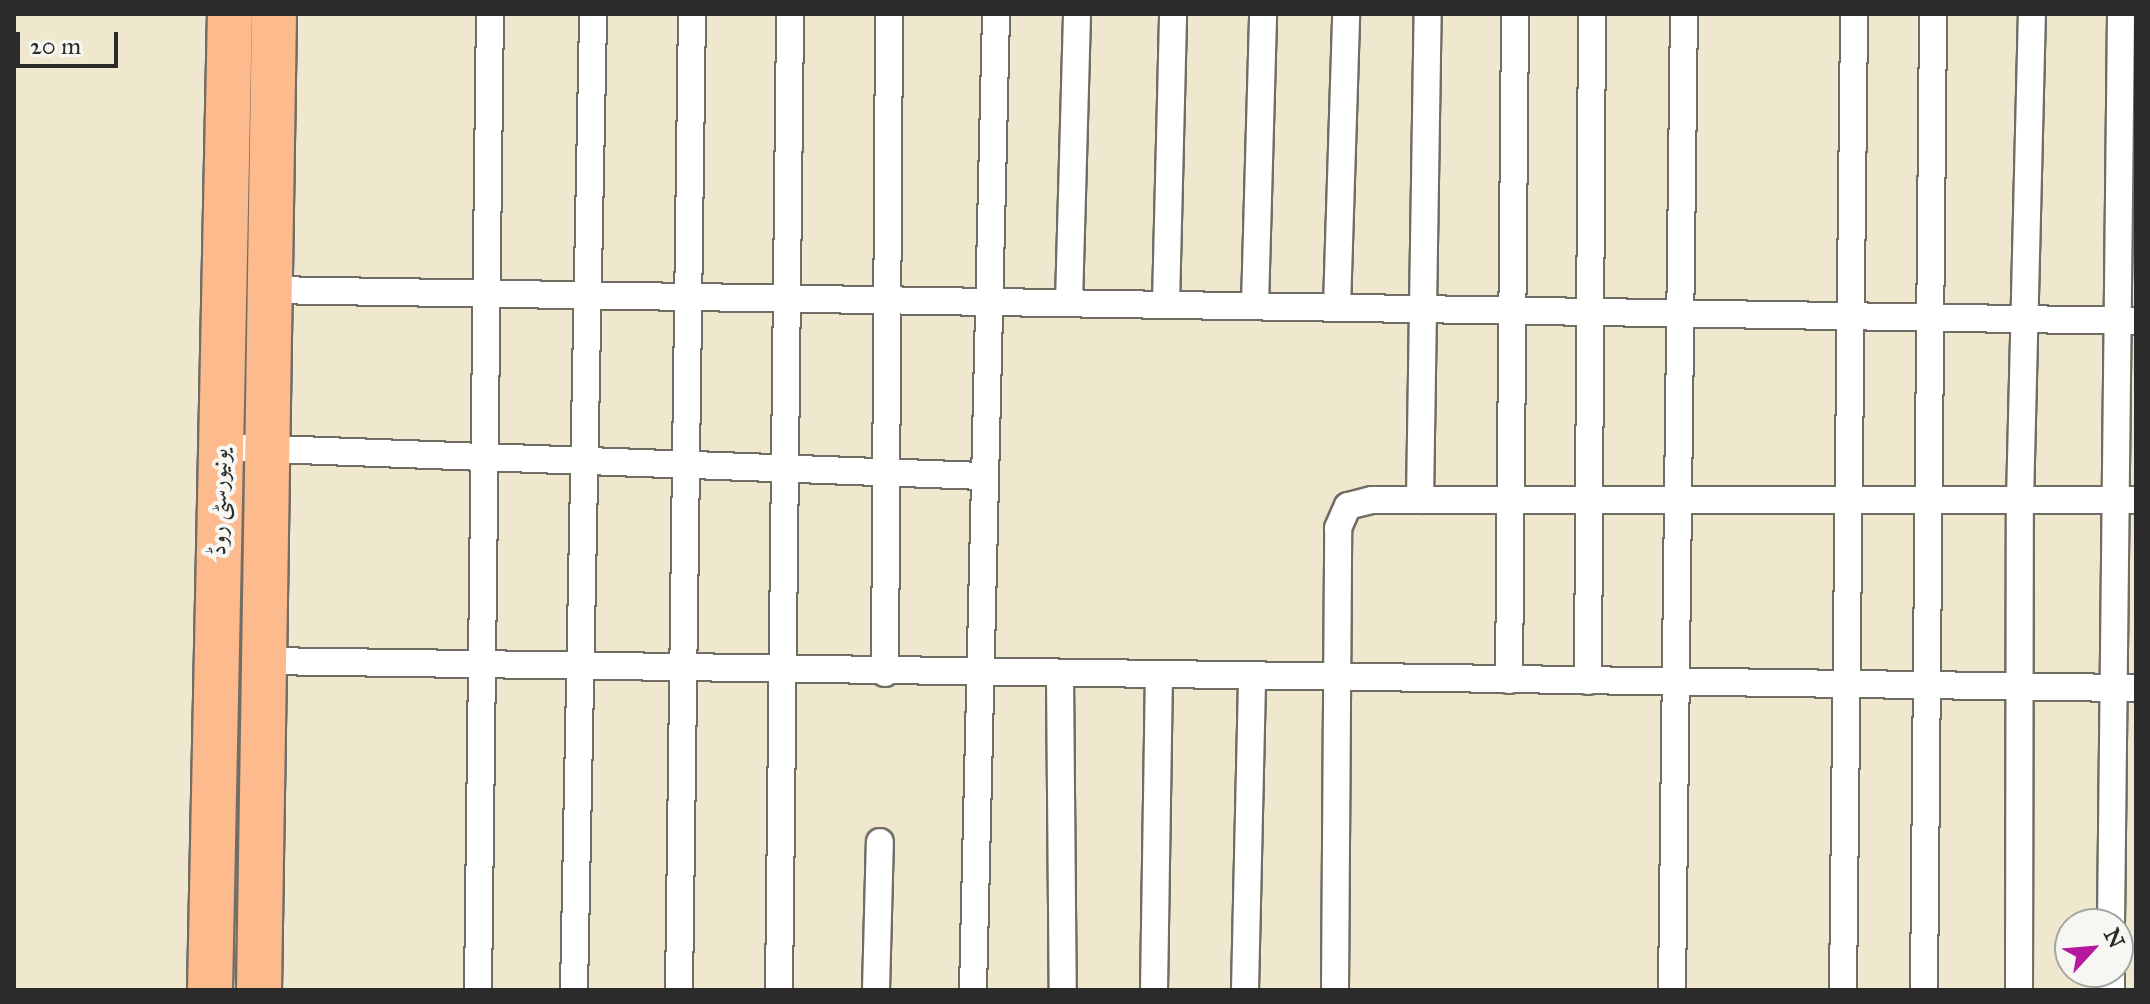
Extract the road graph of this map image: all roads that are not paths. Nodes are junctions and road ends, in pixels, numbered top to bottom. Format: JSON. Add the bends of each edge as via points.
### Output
{"nodes":[{"id":1,"x":230,"y":14,"type":"edge"},
{"id":2,"x":274,"y":14,"type":"edge"},
{"id":3,"x":490,"y":14,"type":"edge"},
{"id":4,"x":593,"y":14,"type":"edge"},
{"id":5,"x":692,"y":14,"type":"edge"},
{"id":6,"x":790,"y":14,"type":"edge"},
{"id":7,"x":889,"y":14,"type":"edge"},
{"id":8,"x":996,"y":14,"type":"edge"},
{"id":9,"x":1077,"y":14,"type":"edge"},
{"id":10,"x":1173,"y":14,"type":"edge"},
{"id":11,"x":1263,"y":14,"type":"edge"},
{"id":12,"x":1346,"y":14,"type":"edge"},
{"id":13,"x":1428,"y":14,"type":"edge"},
{"id":14,"x":1515,"y":14,"type":"edge"},
{"id":15,"x":1592,"y":14,"type":"edge"},
{"id":16,"x":1684,"y":14,"type":"edge"},
{"id":17,"x":1854,"y":14,"type":"edge"},
{"id":18,"x":1933,"y":14,"type":"edge"},
{"id":19,"x":2032,"y":14,"type":"edge"},
{"id":20,"x":2121,"y":14,"type":"edge"},
{"id":21,"x":268,"y":290,"type":"junction"},
{"id":22,"x":489,"y":293,"type":"junction"},
{"id":23,"x":584,"y":294,"type":"junction"},
{"id":24,"x":686,"y":295,"type":"junction"},
{"id":25,"x":790,"y":296,"type":"junction"},
{"id":26,"x":889,"y":298,"type":"junction"},
{"id":27,"x":987,"y":300,"type":"junction"},
{"id":28,"x":1069,"y":302,"type":"junction"},
{"id":29,"x":1166,"y":304,"type":"junction"},
{"id":30,"x":1255,"y":305,"type":"junction"},
{"id":31,"x":1337,"y":307,"type":"junction"},
{"id":32,"x":1425,"y":308,"type":"junction"},
{"id":33,"x":1513,"y":310,"type":"junction"},
{"id":34,"x":1592,"y":311,"type":"junction"},
{"id":35,"x":1679,"y":314,"type":"junction"},
{"id":36,"x":1848,"y":316,"type":"junction"},
{"id":37,"x":1935,"y":318,"type":"junction"},
{"id":38,"x":2028,"y":319,"type":"junction"},
{"id":39,"x":2127,"y":320,"type":"edge"},
{"id":40,"x":220,"y":447,"type":"junction"},
{"id":41,"x":265,"y":453,"type":"junction"},
{"id":42,"x":483,"y":460,"type":"junction"},
{"id":43,"x":582,"y":463,"type":"junction"},
{"id":44,"x":684,"y":466,"type":"junction"},
{"id":45,"x":786,"y":469,"type":"junction"},
{"id":46,"x":889,"y":473,"type":"junction"},
{"id":47,"x":982,"y":476,"type":"junction"},
{"id":48,"x":1420,"y":500,"type":"junction"},
{"id":49,"x":1510,"y":500,"type":"junction"},
{"id":50,"x":1590,"y":500,"type":"junction"},
{"id":51,"x":2125,"y":500,"type":"edge"},
{"id":52,"x":1932,"y":501,"type":"junction"},
{"id":53,"x":2020,"y":501,"type":"junction"},
{"id":54,"x":1675,"y":502,"type":"junction"},
{"id":55,"x":1846,"y":502,"type":"junction"},
{"id":56,"x":263,"y":661,"type":"junction"},
{"id":57,"x":481,"y":665,"type":"junction"},
{"id":58,"x":583,"y":667,"type":"junction"},
{"id":59,"x":678,"y":669,"type":"junction"},
{"id":60,"x":785,"y":671,"type":"junction"},
{"id":61,"x":885,"y":673,"type":"junction"},
{"id":62,"x":979,"y":675,"type":"junction"},
{"id":63,"x":1060,"y":677,"type":"junction"},
{"id":64,"x":1159,"y":677,"type":"junction"},
{"id":65,"x":1252,"y":679,"type":"junction"},
{"id":66,"x":1338,"y":679,"type":"junction"},
{"id":67,"x":1509,"y":680,"type":"junction"},
{"id":68,"x":1588,"y":681,"type":"junction"},
{"id":69,"x":1675,"y":683,"type":"junction"},
{"id":70,"x":1847,"y":685,"type":"junction"},
{"id":71,"x":1928,"y":686,"type":"junction"},
{"id":72,"x":2020,"y":686,"type":"junction"},
{"id":73,"x":2124,"y":688,"type":"edge"},
{"id":74,"x":880,"y":842,"type":"dead end"},
{"id":75,"x":2112,"y":908,"type":"edge"},
{"id":76,"x":210,"y":990,"type":"edge"},
{"id":77,"x":259,"y":990,"type":"edge"},
{"id":78,"x":478,"y":990,"type":"edge"},
{"id":79,"x":574,"y":990,"type":"edge"},
{"id":80,"x":679,"y":990,"type":"edge"},
{"id":81,"x":779,"y":990,"type":"edge"},
{"id":82,"x":876,"y":990,"type":"edge"},
{"id":83,"x":973,"y":990,"type":"edge"},
{"id":84,"x":1063,"y":990,"type":"edge"},
{"id":85,"x":1154,"y":990,"type":"edge"},
{"id":86,"x":1245,"y":990,"type":"edge"},
{"id":87,"x":1335,"y":990,"type":"edge"},
{"id":88,"x":1672,"y":990,"type":"edge"},
{"id":89,"x":1843,"y":990,"type":"edge"},
{"id":90,"x":1924,"y":990,"type":"edge"},
{"id":91,"x":2019,"y":990,"type":"edge"}],
"edges":[{"from":1,"to":40,"type":"highway","name":"یونیورسٹی روڈ"},
{"from":2,"to":21,"type":"highway","name":"یونیورسٹی روڈ"},
{"from":3,"to":22,"type":"street"},
{"from":4,"to":23,"type":"street"},
{"from":5,"to":24,"type":"street"},
{"from":6,"to":25,"type":"street"},
{"from":7,"to":26,"type":"street"},
{"from":8,"to":27,"type":"street"},
{"from":9,"to":28,"type":"street"},
{"from":10,"to":29,"type":"street"},
{"from":11,"to":30,"type":"street"},
{"from":12,"to":31,"type":"street"},
{"from":13,"to":32,"type":"street"},
{"from":14,"to":33,"type":"street"},
{"from":15,"to":34,"type":"street"},
{"from":16,"to":35,"type":"street"},
{"from":17,"to":36,"type":"street"},
{"from":18,"to":37,"type":"street"},
{"from":19,"to":38,"type":"street"},
{"from":20,"to":39,"type":"street"},
{"from":21,"to":22,"type":"street"},
{"from":21,"to":41,"type":"highway","name":"یونیورسٹی روڈ"},
{"from":22,"to":23,"type":"street"},
{"from":22,"to":42,"type":"street"},
{"from":23,"to":24,"type":"street"},
{"from":23,"to":43,"type":"street"},
{"from":24,"to":25,"type":"street"},
{"from":24,"to":44,"type":"street"},
{"from":25,"to":26,"type":"street"},
{"from":25,"to":45,"type":"street"},
{"from":26,"to":27,"type":"street"},
{"from":26,"to":46,"type":"street"},
{"from":27,"to":28,"type":"street"},
{"from":27,"to":47,"type":"street"},
{"from":28,"to":29,"type":"street"},
{"from":29,"to":30,"type":"street"},
{"from":30,"to":31,"type":"street"},
{"from":31,"to":32,"type":"street"},
{"from":32,"to":33,"type":"street"},
{"from":32,"to":48,"type":"street"},
{"from":33,"to":34,"type":"street"},
{"from":33,"to":49,"type":"street"},
{"from":34,"to":35,"type":"street"},
{"from":34,"to":50,"type":"street"},
{"from":35,"to":36,"type":"street"},
{"from":35,"to":54,"type":"street"},
{"from":36,"to":37,"type":"street"},
{"from":36,"to":55,"type":"street"},
{"from":37,"to":38,"type":"street"},
{"from":37,"to":52,"type":"street"},
{"from":38,"to":39,"type":"street"},
{"from":38,"to":53,"type":"street"},
{"from":39,"to":51,"type":"street"},
{"from":40,"to":41,"type":"street"},
{"from":40,"to":76,"type":"highway","name":"یونیورسٹی روڈ"},
{"from":41,"to":42,"type":"street"},
{"from":41,"to":56,"type":"highway","name":"یونیورسٹی روڈ"},
{"from":42,"to":43,"type":"street"},
{"from":42,"to":57,"type":"street"},
{"from":43,"to":44,"type":"street"},
{"from":43,"to":58,"type":"street"},
{"from":44,"to":45,"type":"street"},
{"from":44,"to":59,"type":"street"},
{"from":45,"to":46,"type":"street"},
{"from":45,"to":60,"type":"street"},
{"from":46,"to":47,"type":"street"},
{"from":46,"to":61,"type":"street"},
{"from":47,"to":62,"type":"street"},
{"from":48,"to":49,"type":"street"},
{"from":48,"to":66,"type":"street","via":[[1348,506],[1338,528]]},
{"from":49,"to":50,"type":"street"},
{"from":49,"to":67,"type":"street"},
{"from":50,"to":54,"type":"street"},
{"from":50,"to":68,"type":"street"},
{"from":51,"to":53,"type":"street"},
{"from":51,"to":73,"type":"street"},
{"from":52,"to":53,"type":"street"},
{"from":52,"to":55,"type":"street"},
{"from":52,"to":71,"type":"street"},
{"from":53,"to":72,"type":"street"},
{"from":54,"to":55,"type":"street"},
{"from":54,"to":69,"type":"street"},
{"from":55,"to":70,"type":"street"},
{"from":56,"to":57,"type":"street"},
{"from":56,"to":77,"type":"highway","name":"یونیورسٹی روڈ"},
{"from":57,"to":58,"type":"street"},
{"from":57,"to":78,"type":"street"},
{"from":58,"to":59,"type":"street"},
{"from":58,"to":79,"type":"street"},
{"from":59,"to":60,"type":"street"},
{"from":59,"to":80,"type":"street"},
{"from":60,"to":61,"type":"street"},
{"from":60,"to":81,"type":"street"},
{"from":61,"to":62,"type":"street"},
{"from":62,"to":63,"type":"street"},
{"from":62,"to":83,"type":"street"},
{"from":63,"to":64,"type":"street"},
{"from":63,"to":84,"type":"street"},
{"from":64,"to":65,"type":"street"},
{"from":64,"to":85,"type":"street"},
{"from":65,"to":66,"type":"street"},
{"from":65,"to":86,"type":"street"},
{"from":66,"to":67,"type":"street"},
{"from":66,"to":87,"type":"street"},
{"from":67,"to":68,"type":"street"},
{"from":68,"to":69,"type":"street"},
{"from":69,"to":70,"type":"street"},
{"from":69,"to":88,"type":"street"},
{"from":70,"to":71,"type":"street"},
{"from":70,"to":89,"type":"street"},
{"from":71,"to":72,"type":"street"},
{"from":71,"to":90,"type":"street"},
{"from":72,"to":73,"type":"street"},
{"from":72,"to":91,"type":"street"},
{"from":73,"to":75,"type":"street"},
{"from":74,"to":82,"type":"street"}]}
